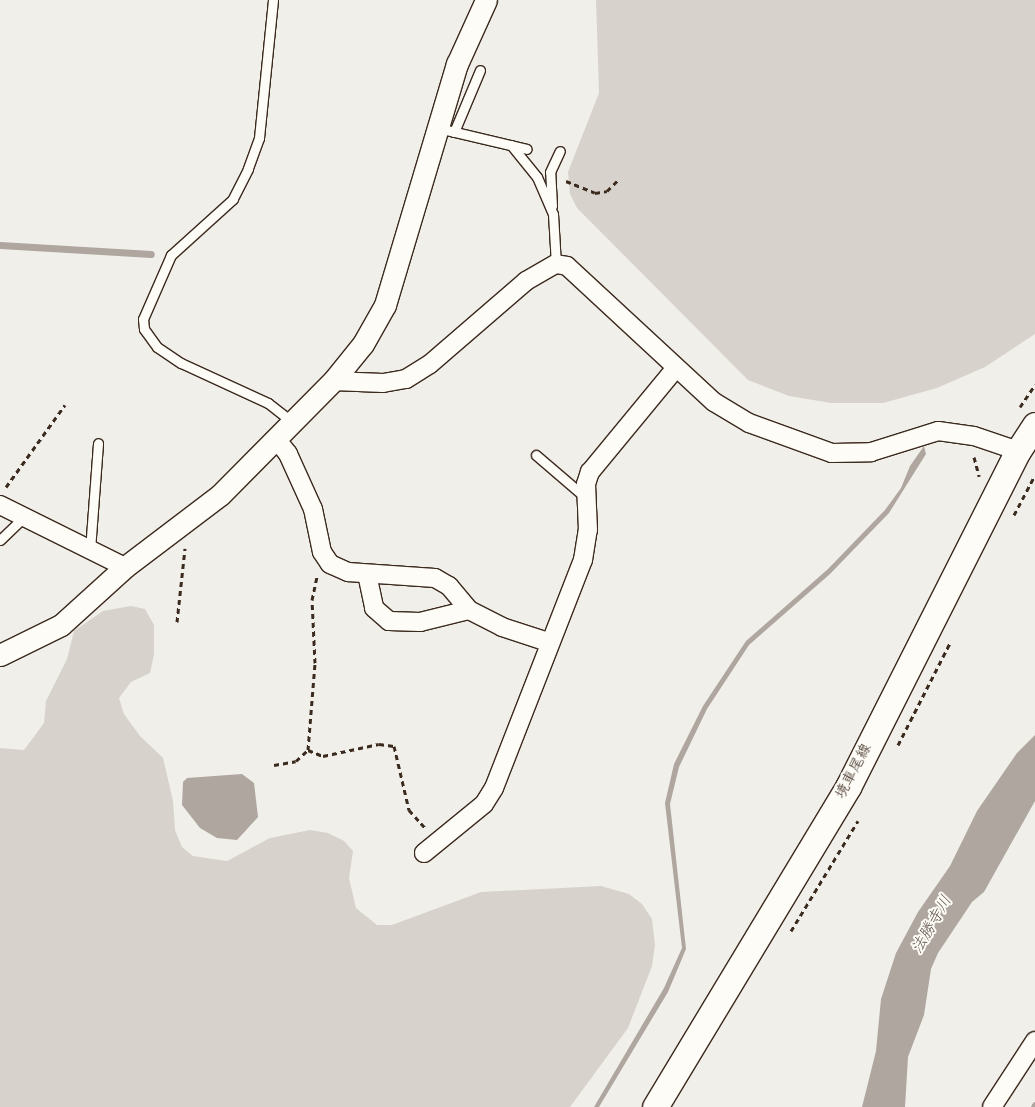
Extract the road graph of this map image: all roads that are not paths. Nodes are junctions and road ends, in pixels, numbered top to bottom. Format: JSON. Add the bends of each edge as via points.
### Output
{"nodes":[{"id":1,"x":273,"y":0,"type":"edge"},
{"id":2,"x":486,"y":0,"type":"edge"},
{"id":3,"x":480,"y":70,"type":"dead end"},
{"id":4,"x":446,"y":130,"type":"junction"},
{"id":5,"x":511,"y":145,"type":"junction"},
{"id":6,"x":527,"y":148,"type":"dead end"},
{"id":7,"x":560,"y":151,"type":"dead end"},
{"id":8,"x":550,"y":174,"type":"junction"},
{"id":9,"x":539,"y":181,"type":"junction"},
{"id":10,"x":553,"y":214,"type":"junction"},
{"id":11,"x":556,"y":264,"type":"junction"},
{"id":12,"x":675,"y":369,"type":"junction"},
{"id":13,"x":334,"y":381,"type":"junction"},
{"id":14,"x":1025,"y":420,"type":"edge"},
{"id":15,"x":292,"y":422,"type":"junction"},
{"id":16,"x":276,"y":439,"type":"junction"},
{"id":17,"x":98,"y":443,"type":"dead end"},
{"id":18,"x":1018,"y":451,"type":"junction"},
{"id":19,"x":536,"y":454,"type":"dead end"},
{"id":20,"x":586,"y":498,"type":"junction"},
{"id":21,"x":0,"y":505,"type":"edge"},
{"id":22,"x":25,"y":516,"type":"junction"},
{"id":23,"x":0,"y":540,"type":"edge"},
{"id":24,"x":90,"y":550,"type":"junction"},
{"id":25,"x":125,"y":567,"type":"junction"},
{"id":26,"x":367,"y":574,"type":"junction"},
{"id":27,"x":469,"y":610,"type":"junction"},
{"id":28,"x":548,"y":642,"type":"junction"},
{"id":29,"x":2,"y":657,"type":"edge"},
{"id":30,"x":424,"y":853,"type":"dead end"},
{"id":31,"x":1035,"y":1041,"type":"edge"},
{"id":32,"x":655,"y":1107,"type":"edge"},
{"id":33,"x":992,"y":1107,"type":"edge"}],
"edges":[{"from":1,"to":15,"type":"lane","via":[[259,138],[248,169],[233,198],[171,255],[143,319],[144,329],[157,347],[180,363],[268,403]]},
{"from":2,"to":4,"type":"street","via":[[457,64]]},
{"from":3,"to":4,"type":"lane"},
{"from":4,"to":5,"type":"lane"},
{"from":4,"to":13,"type":"street","via":[[385,306],[363,344]]},
{"from":5,"to":6,"type":"lane"},
{"from":5,"to":9,"type":"lane"},
{"from":7,"to":8,"type":"lane"},
{"from":8,"to":9,"type":"lane"},
{"from":8,"to":10,"type":"lane"},
{"from":9,"to":10,"type":"lane"},
{"from":10,"to":11,"type":"lane"},
{"from":11,"to":12,"type":"street","via":[[567,266]]},
{"from":11,"to":13,"type":"street","via":[[526,281],[430,364],[406,379],[383,383]]},
{"from":12,"to":18,"type":"street","via":[[714,402],[749,423],[832,453],[872,452],[938,431],[974,436]]},
{"from":12,"to":20,"type":"street","via":[[590,472]]},
{"from":13,"to":15,"type":"street"},
{"from":14,"to":18,"type":"main road","name":"境車尾線"},
{"from":15,"to":16,"type":"street"},
{"from":16,"to":25,"type":"street","via":[[220,495]]},
{"from":16,"to":26,"type":"street","via":[[288,454],[313,509],[322,552],[330,564],[348,572]]},
{"from":17,"to":24,"type":"lane"},
{"from":18,"to":32,"type":"main road","name":"境車尾線","via":[[848,787]]},
{"from":19,"to":20,"type":"lane"},
{"from":20,"to":28,"type":"street","via":[[588,530],[583,560]]},
{"from":21,"to":22,"type":"street"},
{"from":22,"to":23,"type":"lane"},
{"from":22,"to":24,"type":"street"},
{"from":24,"to":25,"type":"street"},
{"from":25,"to":29,"type":"street","via":[[61,625]]},
{"from":26,"to":27,"type":"street","via":[[436,578],[449,586]]},
{"from":26,"to":27,"type":"street","via":[[374,608],[389,621],[420,622]]},
{"from":27,"to":28,"type":"street","via":[[502,627]]},
{"from":28,"to":30,"type":"street","via":[[494,788],[484,804]]},
{"from":31,"to":33,"type":"street"}]}
